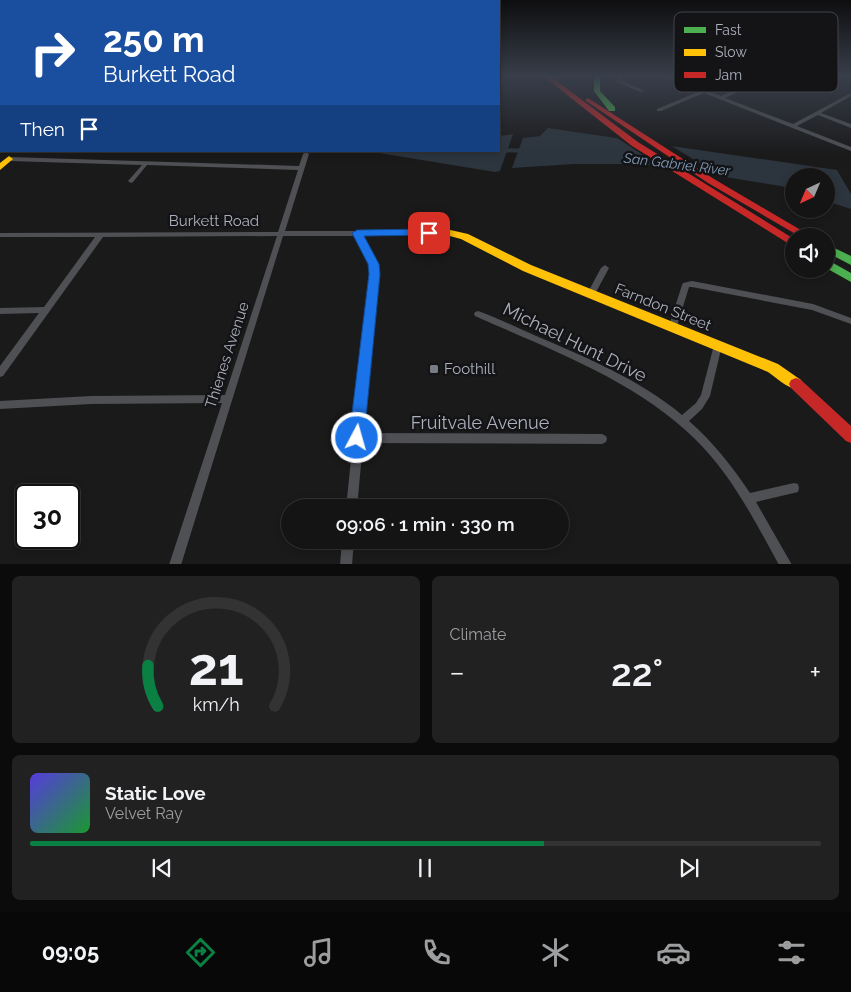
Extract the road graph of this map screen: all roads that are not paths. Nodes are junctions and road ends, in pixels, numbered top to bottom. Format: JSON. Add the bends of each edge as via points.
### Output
{"nodes":[{"id":1,"x":584,"y":102,"type":"edge"},
{"id":2,"x":585,"y":102,"type":"edge"},
{"id":3,"x":604,"y":102,"type":"edge"},
{"id":4,"x":677,"y":102,"type":"edge"},
{"id":5,"x":733,"y":102,"type":"edge"},
{"id":6,"x":837,"y":102,"type":"edge"},
{"id":7,"x":659,"y":110,"type":"dead end"},
{"id":8,"x":818,"y":114,"type":"junction"},
{"id":9,"x":794,"y":126,"type":"junction"},
{"id":10,"x":851,"y":126,"type":"edge"},
{"id":11,"x":634,"y":131,"type":"junction"},
{"id":12,"x":851,"y":149,"type":"edge"},
{"id":13,"x":306,"y":154,"type":"dead end"},
{"id":14,"x":9,"y":156,"type":"edge"},
{"id":15,"x":146,"y":163,"type":"junction"},
{"id":16,"x":0,"y":167,"type":"edge"},
{"id":17,"x":301,"y":168,"type":"junction"},
{"id":18,"x":131,"y":181,"type":"dead end"},
{"id":19,"x":791,"y":228,"type":"edge"},
{"id":20,"x":446,"y":232,"type":"dead end"},
{"id":21,"x":357,"y":233,"type":"junction"},
{"id":22,"x":429,"y":233,"type":"dead end"},
{"id":23,"x":101,"y":234,"type":"junction"},
{"id":24,"x":280,"y":234,"type":"junction"},
{"id":25,"x":0,"y":235,"type":"edge"},
{"id":26,"x":785,"y":239,"type":"edge"},
{"id":27,"x":835,"y":253,"type":"edge"},
{"id":28,"x":851,"y":261,"type":"edge"},
{"id":29,"x":605,"y":268,"type":"dead end"},
{"id":30,"x":835,"y":269,"type":"edge"},
{"id":31,"x":851,"y":279,"type":"edge"},
{"id":32,"x":590,"y":294,"type":"junction"},
{"id":33,"x":46,"y":310,"type":"junction"},
{"id":34,"x":0,"y":311,"type":"edge"},
{"id":35,"x":478,"y":314,"type":"dead end"},
{"id":36,"x":851,"y":321,"type":"edge"},
{"id":37,"x":673,"y":326,"type":"junction"},
{"id":38,"x":718,"y":345,"type":"junction"},
{"id":39,"x":0,"y":373,"type":"edge"},
{"id":40,"x":226,"y":399,"type":"junction"},
{"id":41,"x":0,"y":405,"type":"edge"},
{"id":42,"x":681,"y":421,"type":"junction"},
{"id":43,"x":851,"y":436,"type":"edge"},
{"id":44,"x":357,"y":438,"type":"junction"},
{"id":45,"x":602,"y":438,"type":"dead end"},
{"id":46,"x":794,"y":488,"type":"dead end"},
{"id":47,"x":352,"y":499,"type":"edge"},
{"id":48,"x":746,"y":499,"type":"junction"},
{"id":49,"x":347,"y":549,"type":"edge"},
{"id":50,"x":174,"y":564,"type":"edge"},
{"id":51,"x":346,"y":564,"type":"edge"},
{"id":52,"x":786,"y":564,"type":"edge"}],
"edges":[{"from":1,"to":26,"type":"main road","via":[[613,129]]},
{"from":2,"to":11,"type":"main road"},
{"from":3,"to":11,"type":"main road"},
{"from":4,"to":7,"type":"street"},
{"from":5,"to":9,"type":"street"},
{"from":6,"to":8,"type":"street"},
{"from":8,"to":9,"type":"street"},
{"from":8,"to":10,"type":"street"},
{"from":9,"to":12,"type":"street"},
{"from":11,"to":19,"type":"main road"},
{"from":13,"to":17,"type":"street","name":"Thienes Avenue"},
{"from":14,"to":15,"type":"street"},
{"from":14,"to":16,"type":"main road"},
{"from":15,"to":17,"type":"street"},
{"from":15,"to":18,"type":"street"},
{"from":17,"to":24,"type":"street","name":"Thienes Avenue"},
{"from":20,"to":32,"type":"main road","name":"Farndon Street","via":[[464,236],[527,268]]},
{"from":21,"to":22,"type":"street","name":"Burkett Road"},
{"from":21,"to":24,"type":"street","name":"Burkett Road"},
{"from":21,"to":44,"type":"street","via":[[374,264],[375,274]]},
{"from":23,"to":24,"type":"street","name":"Burkett Road"},
{"from":23,"to":25,"type":"street","name":"Burkett Road"},
{"from":23,"to":33,"type":"street"},
{"from":24,"to":40,"type":"street","name":"Thienes Avenue"},
{"from":27,"to":28,"type":"main road"},
{"from":29,"to":32,"type":"street"},
{"from":30,"to":31,"type":"main road"},
{"from":32,"to":37,"type":"main road","name":"Farndon Street"},
{"from":33,"to":34,"type":"street"},
{"from":33,"to":39,"type":"street"},
{"from":35,"to":42,"type":"street","name":"Michael Hunt Drive","via":[[622,380],[654,399]]},
{"from":36,"to":37,"type":"street","via":[[813,307],[692,284],[686,286]]},
{"from":37,"to":38,"type":"main road","name":"Farndon Street"},
{"from":38,"to":42,"type":"street","via":[[705,396],[699,406]]},
{"from":38,"to":43,"type":"main road","name":"Farndon Street","via":[[788,377],[806,390]]},
{"from":40,"to":41,"type":"street","via":[[91,400]]},
{"from":40,"to":50,"type":"street","name":"Thienes Avenue"},
{"from":42,"to":48,"type":"street","name":"Michael Hunt Drive","via":[[716,455]]},
{"from":44,"to":45,"type":"street","name":"Fruitvale Avenue"},
{"from":44,"to":47,"type":"street"},
{"from":46,"to":48,"type":"street"},
{"from":48,"to":52,"type":"street","name":"Michael Hunt Drive"},
{"from":49,"to":51,"type":"street"}]}
